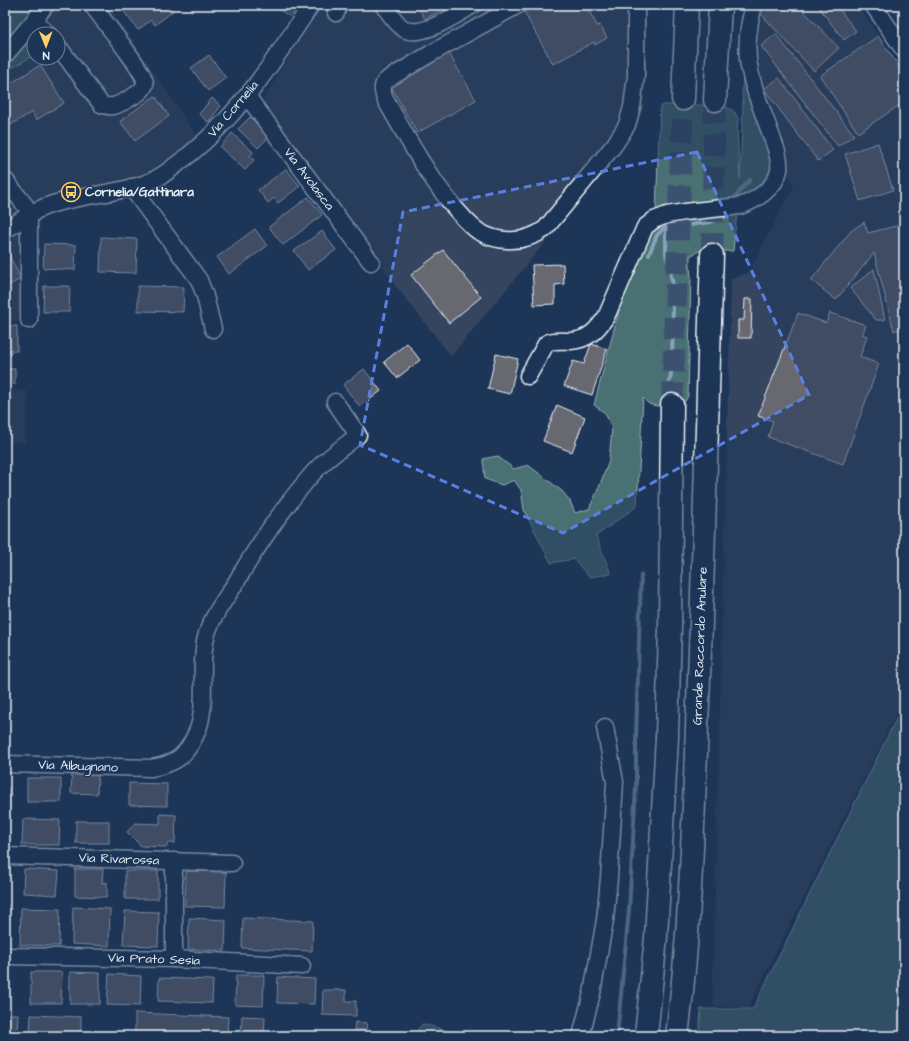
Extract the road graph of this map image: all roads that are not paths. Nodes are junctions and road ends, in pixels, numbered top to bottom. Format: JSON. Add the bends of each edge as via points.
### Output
{"nodes":[{"id":1,"x":45,"y":5,"type":"edge"},
{"id":2,"x":92,"y":5,"type":"edge"},
{"id":3,"x":311,"y":5,"type":"edge"},
{"id":4,"x":383,"y":5,"type":"edge"},
{"id":5,"x":473,"y":5,"type":"edge"},
{"id":6,"x":518,"y":5,"type":"edge"},
{"id":7,"x":636,"y":5,"type":"edge"},
{"id":8,"x":687,"y":5,"type":"edge"},
{"id":9,"x":720,"y":5,"type":"edge"},
{"id":10,"x":754,"y":5,"type":"edge"},
{"id":11,"x":873,"y":5,"type":"edge"},
{"id":12,"x":34,"y":21,"type":"junction"},
{"id":13,"x":39,"y":26,"type":"edge"},
{"id":14,"x":904,"y":50,"type":"edge"},
{"id":15,"x":5,"y":55,"type":"edge"},
{"id":16,"x":66,"y":57,"type":"edge"},
{"id":17,"x":248,"y":96,"type":"junction"},
{"id":18,"x":683,"y":99,"type":"tunnel mouth"},
{"id":19,"x":715,"y":100,"type":"tunnel mouth"},
{"id":20,"x":5,"y":180,"type":"edge"},
{"id":21,"x":132,"y":187,"type":"junction"},
{"id":22,"x":30,"y":215,"type":"junction"},
{"id":23,"x":5,"y":230,"type":"edge"},
{"id":24,"x":712,"y":255,"type":"tunnel mouth"},
{"id":25,"x":371,"y":262,"type":"dead end"},
{"id":26,"x":29,"y":320,"type":"dead end"},
{"id":27,"x":214,"y":329,"type":"dead end"},
{"id":28,"x":528,"y":376,"type":"dead end"},
{"id":29,"x":335,"y":402,"type":"dead end"},
{"id":30,"x":672,"y":405,"type":"tunnel mouth"},
{"id":31,"x":605,"y":727,"type":"dead end"},
{"id":32,"x":5,"y":764,"type":"edge"},
{"id":33,"x":5,"y":856,"type":"edge"},
{"id":34,"x":174,"y":861,"type":"junction"},
{"id":35,"x":232,"y":863,"type":"dead end"},
{"id":36,"x":5,"y":956,"type":"edge"},
{"id":37,"x":174,"y":959,"type":"junction"},
{"id":38,"x":302,"y":966,"type":"dead end"},
{"id":39,"x":581,"y":1036,"type":"edge"},
{"id":40,"x":646,"y":1036,"type":"edge"},
{"id":41,"x":677,"y":1036,"type":"edge"}],
"edges":[{"from":1,"to":12,"type":"street"},
{"from":2,"to":16,"type":"street","via":[[138,67],[145,80],[144,85],[140,91],[122,103],[105,106]]},
{"from":3,"to":17,"type":"street","name":"Via Cornelia"},
{"from":4,"to":5,"type":"street","via":[[402,28],[409,31],[422,31]]},
{"from":6,"to":7,"type":"street","via":[[388,79],[383,83],[382,89],[385,99],[442,193],[466,221],[485,234],[514,241],[530,238],[544,229],[615,144],[626,125],[632,107],[636,76]]},
{"from":8,"to":18,"type":"highway"},
{"from":9,"to":19,"type":"highway"},
{"from":10,"to":28,"type":"street","bridge":true,"via":[[749,38],[749,70],[778,153],[779,170],[775,180],[769,189],[740,206],[685,212],[654,220],[645,227],[606,317],[598,329],[582,339],[546,344]]},
{"from":11,"to":14,"type":"street"},
{"from":12,"to":13,"type":"street"},
{"from":12,"to":15,"type":"street"},
{"from":17,"to":21,"type":"street","name":"Via Cornelia","via":[[192,153],[159,177]]},
{"from":17,"to":25,"type":"street","name":"Via Avolasca"},
{"from":20,"to":22,"type":"street"},
{"from":21,"to":22,"type":"street","name":"Via Cornelia","via":[[54,204]]},
{"from":21,"to":27,"type":"street","via":[[199,280]]},
{"from":22,"to":23,"type":"street","name":"Via Cornelia"},
{"from":22,"to":26,"type":"street"},
{"from":24,"to":41,"type":"highway","name":"Grande Raccordo Anulare","via":[[693,840],[687,941]]},
{"from":29,"to":32,"type":"street","name":"Via Albugnano","via":[[358,435],[317,470],[275,521],[210,626],[203,650],[201,722],[182,756],[165,766],[151,768]]},
{"from":30,"to":40,"type":"highway","via":[[667,737],[656,938]]},
{"from":31,"to":39,"type":"street","via":[[615,782],[609,878],[605,920],[592,993]]},
{"from":33,"to":34,"type":"street","name":"Via Rivarossa"},
{"from":34,"to":35,"type":"street","name":"Via Rivarossa"},
{"from":34,"to":37,"type":"street"},
{"from":36,"to":37,"type":"street","name":"Via Prato Sesia"},
{"from":37,"to":38,"type":"street","name":"Via Prato Sesia"}]}
